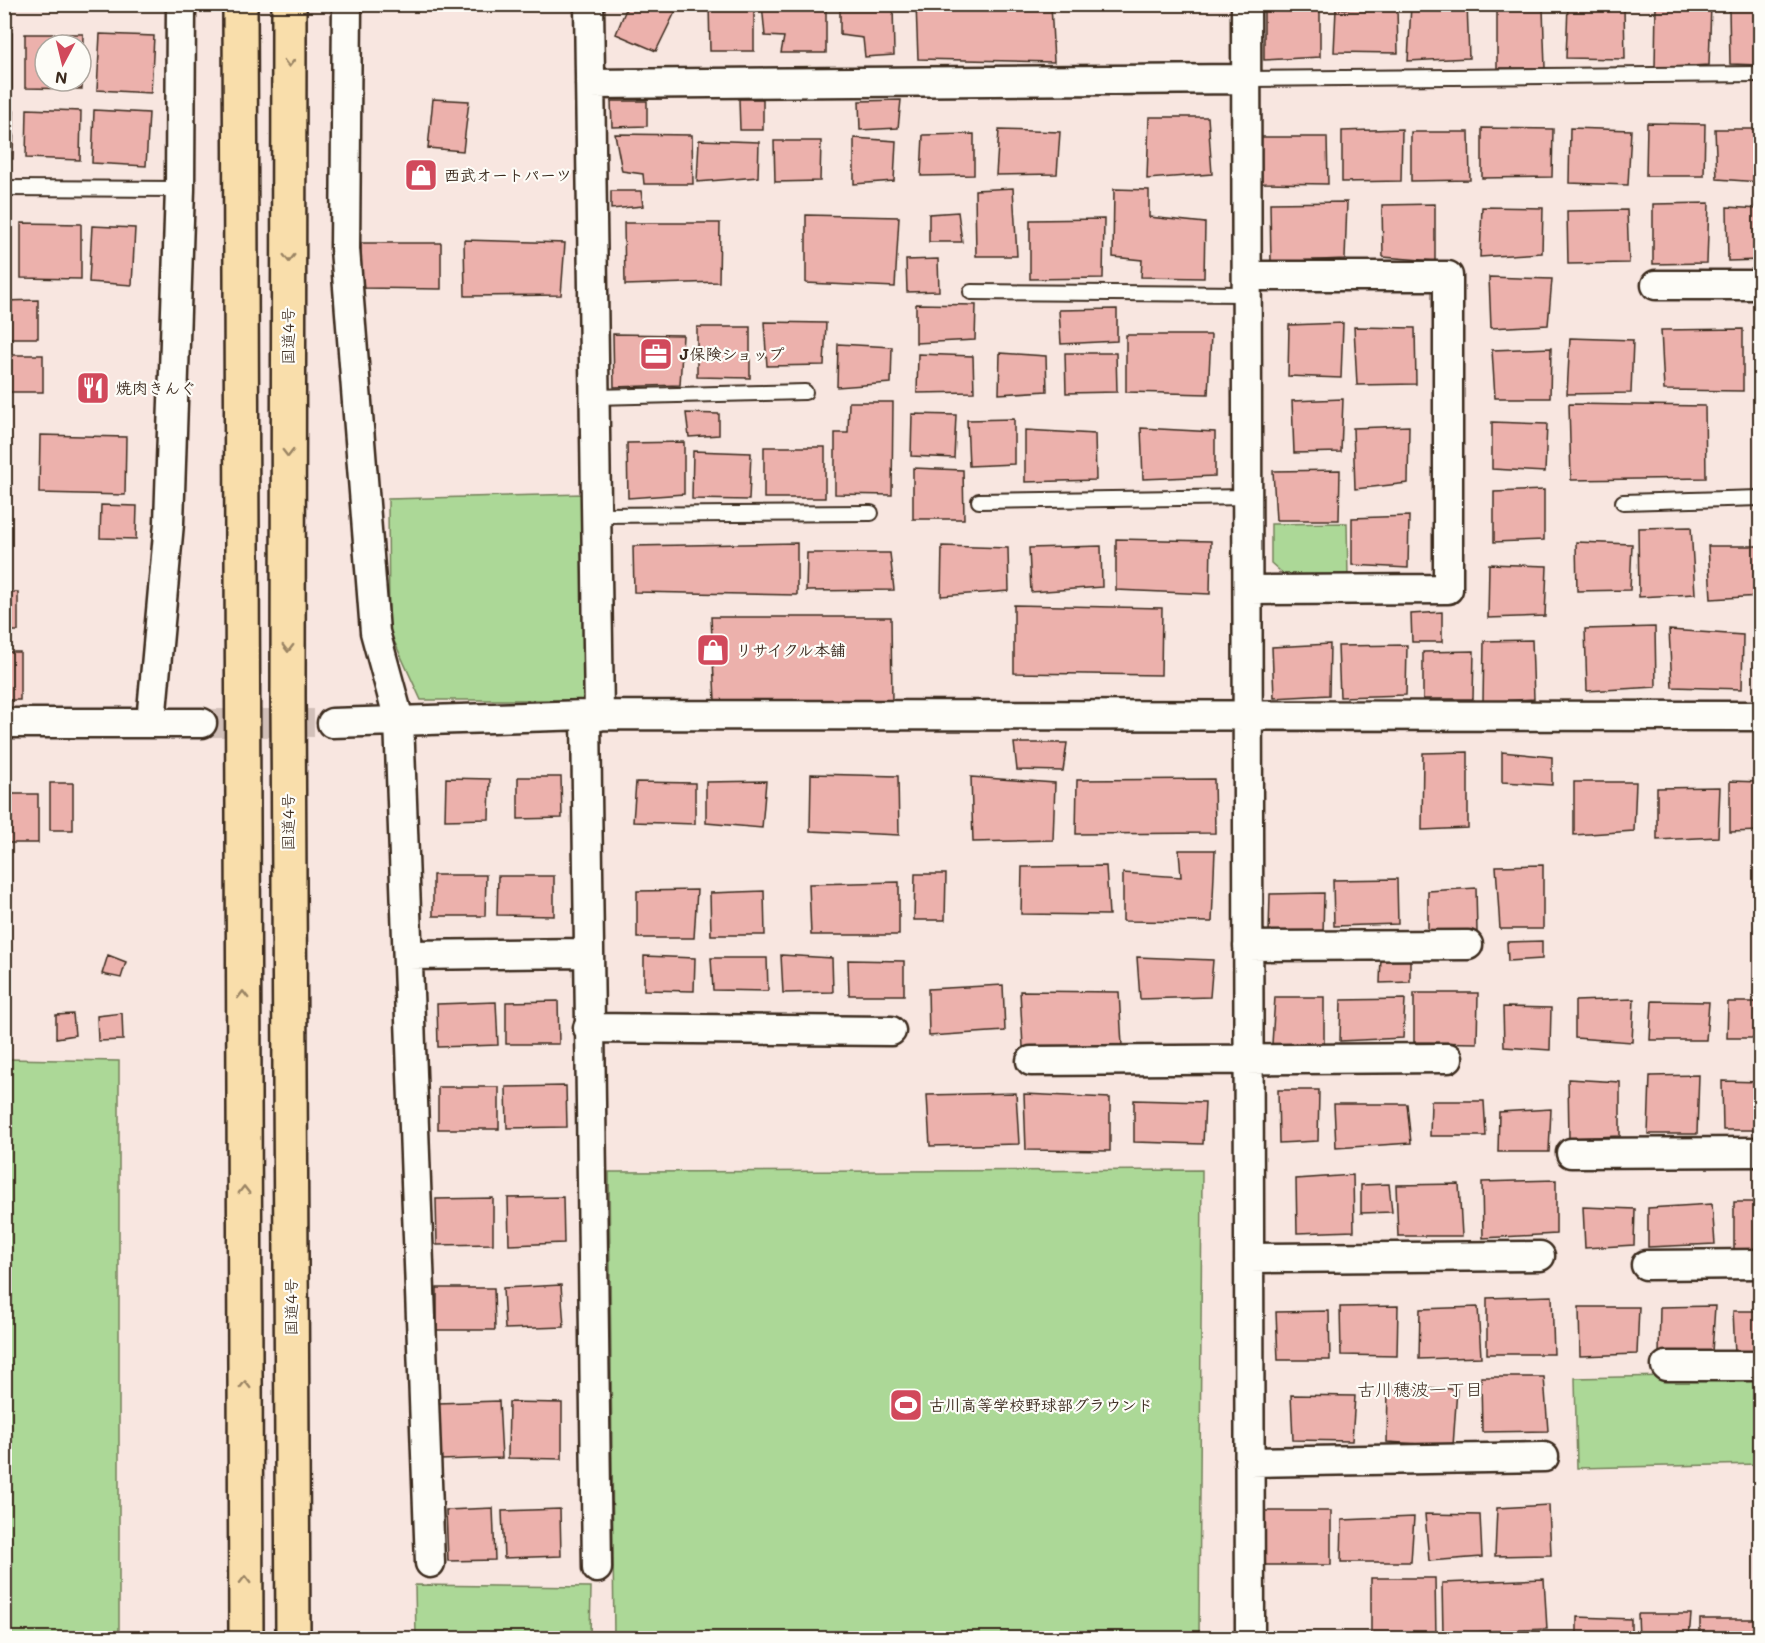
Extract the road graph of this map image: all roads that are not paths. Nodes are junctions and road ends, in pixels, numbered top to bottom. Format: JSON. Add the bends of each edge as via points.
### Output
{"nodes":[{"id":1,"x":181,"y":4,"type":"edge"},
{"id":2,"x":240,"y":4,"type":"edge"},
{"id":3,"x":289,"y":4,"type":"edge"},
{"id":4,"x":347,"y":4,"type":"edge"},
{"id":5,"x":589,"y":4,"type":"edge"},
{"id":6,"x":1246,"y":4,"type":"edge"},
{"id":7,"x":1761,"y":74,"type":"edge"},
{"id":8,"x":1246,"y":79,"type":"junction"},
{"id":9,"x":590,"y":84,"type":"junction"},
{"id":10,"x":4,"y":188,"type":"edge"},
{"id":11,"x":180,"y":189,"type":"junction"},
{"id":12,"x":1247,"y":285,"type":"junction"},
{"id":13,"x":1656,"y":285,"type":"dead end"},
{"id":14,"x":1761,"y":285,"type":"edge"},
{"id":15,"x":971,"y":292,"type":"dead end"},
{"id":16,"x":805,"y":392,"type":"dead end"},
{"id":17,"x":594,"y":397,"type":"junction"},
{"id":18,"x":1249,"y":497,"type":"junction"},
{"id":19,"x":1761,"y":498,"type":"edge"},
{"id":20,"x":979,"y":501,"type":"dead end"},
{"id":21,"x":1623,"y":502,"type":"dead end"},
{"id":22,"x":871,"y":513,"type":"dead end"},
{"id":23,"x":596,"y":515,"type":"junction"},
{"id":24,"x":1250,"y":590,"type":"junction"},
{"id":25,"x":592,"y":715,"type":"junction"},
{"id":26,"x":1251,"y":716,"type":"junction"},
{"id":27,"x":1761,"y":716,"type":"edge"},
{"id":28,"x":399,"y":720,"type":"junction"},
{"id":29,"x":152,"y":722,"type":"junction"},
{"id":30,"x":4,"y":723,"type":"edge"},
{"id":31,"x":202,"y":723,"type":"tunnel mouth"},
{"id":32,"x":332,"y":723,"type":"tunnel mouth"},
{"id":33,"x":1468,"y":945,"type":"dead end"},
{"id":34,"x":1248,"y":946,"type":"junction"},
{"id":35,"x":587,"y":953,"type":"junction"},
{"id":36,"x":408,"y":955,"type":"junction"},
{"id":37,"x":588,"y":1028,"type":"junction"},
{"id":38,"x":891,"y":1032,"type":"dead end"},
{"id":39,"x":1448,"y":1058,"type":"dead end"},
{"id":40,"x":1248,"y":1060,"type":"junction"},
{"id":41,"x":1031,"y":1061,"type":"dead end"},
{"id":42,"x":1761,"y":1152,"type":"edge"},
{"id":43,"x":1571,"y":1153,"type":"dead end"},
{"id":44,"x":1540,"y":1256,"type":"dead end"},
{"id":45,"x":1249,"y":1258,"type":"junction"},
{"id":46,"x":1761,"y":1264,"type":"edge"},
{"id":47,"x":1646,"y":1265,"type":"dead end"},
{"id":48,"x":1666,"y":1366,"type":"dead end"},
{"id":49,"x":1761,"y":1366,"type":"edge"},
{"id":50,"x":1544,"y":1457,"type":"dead end"},
{"id":51,"x":1250,"y":1462,"type":"junction"},
{"id":52,"x":430,"y":1563,"type":"dead end"},
{"id":53,"x":597,"y":1568,"type":"dead end"},
{"id":54,"x":246,"y":1638,"type":"edge"},
{"id":55,"x":293,"y":1638,"type":"edge"},
{"id":56,"x":1250,"y":1638,"type":"edge"}],
"edges":[{"from":1,"to":11,"type":"street"},
{"from":54,"to":2,"type":"highway","one_way":true},
{"from":3,"to":55,"type":"highway","name":"国道4号","one_way":true},
{"from":4,"to":28,"type":"street","via":[[345,249],[375,632]]},
{"from":5,"to":9,"type":"street"},
{"from":6,"to":8,"type":"street"},
{"from":7,"to":8,"type":"lane"},
{"from":8,"to":9,"type":"street"},
{"from":8,"to":12,"type":"street"},
{"from":9,"to":17,"type":"street"},
{"from":10,"to":11,"type":"lane"},
{"from":11,"to":29,"type":"street","via":[[169,522]]},
{"from":12,"to":15,"type":"lane"},
{"from":12,"to":18,"type":"street"},
{"from":12,"to":24,"type":"street","via":[[1448,276],[1448,590]]},
{"from":13,"to":14,"type":"street"},
{"from":16,"to":17,"type":"lane"},
{"from":17,"to":23,"type":"street"},
{"from":18,"to":20,"type":"lane"},
{"from":18,"to":24,"type":"street"},
{"from":19,"to":21,"type":"lane"},
{"from":22,"to":23,"type":"lane"},
{"from":23,"to":25,"type":"street"},
{"from":24,"to":26,"type":"street"},
{"from":25,"to":26,"type":"street"},
{"from":25,"to":28,"type":"street"},
{"from":25,"to":35,"type":"street"},
{"from":26,"to":27,"type":"street"},
{"from":26,"to":34,"type":"street"},
{"from":28,"to":32,"type":"street"},
{"from":28,"to":36,"type":"street"},
{"from":29,"to":30,"type":"street"},
{"from":29,"to":31,"type":"street"},
{"from":33,"to":34,"type":"street"},
{"from":34,"to":40,"type":"street"},
{"from":35,"to":36,"type":"street"},
{"from":35,"to":37,"type":"street"},
{"from":36,"to":52,"type":"street"},
{"from":37,"to":38,"type":"street"},
{"from":37,"to":53,"type":"street"},
{"from":39,"to":40,"type":"street"},
{"from":40,"to":41,"type":"street"},
{"from":40,"to":45,"type":"street"},
{"from":42,"to":43,"type":"street"},
{"from":44,"to":45,"type":"street"},
{"from":45,"to":51,"type":"street"},
{"from":46,"to":47,"type":"street"},
{"from":48,"to":49,"type":"street"},
{"from":50,"to":51,"type":"street"},
{"from":51,"to":56,"type":"street"}]}
